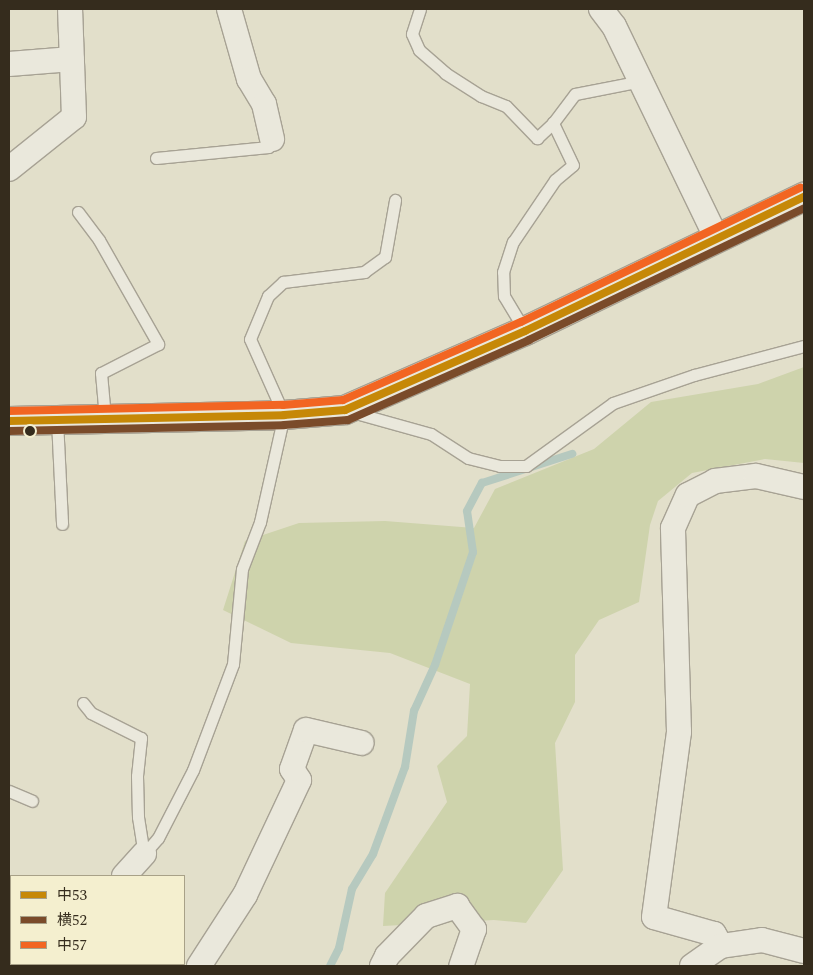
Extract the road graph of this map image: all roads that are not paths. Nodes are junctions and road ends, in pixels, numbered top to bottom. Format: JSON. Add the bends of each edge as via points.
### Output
{"nodes":[{"id":1,"x":70,"y":9,"type":"edge"},
{"id":2,"x":229,"y":9,"type":"edge"},
{"id":3,"x":420,"y":9,"type":"edge"},
{"id":4,"x":601,"y":9,"type":"edge"},
{"id":5,"x":72,"y":59,"type":"junction"},
{"id":6,"x":9,"y":64,"type":"edge"},
{"id":7,"x":640,"y":81,"type":"junction"},
{"id":8,"x":553,"y":123,"type":"junction"},
{"id":9,"x":272,"y":139,"type":"joint"},
{"id":10,"x":156,"y":158,"type":"dead end"},
{"id":11,"x":9,"y":169,"type":"edge"},
{"id":12,"x":804,"y":198,"type":"edge"},
{"id":13,"x":395,"y":200,"type":"dead end"},
{"id":14,"x":78,"y":212,"type":"dead end"},
{"id":15,"x":717,"y":239,"type":"junction"},
{"id":16,"x":525,"y":331,"type":"junction"},
{"id":17,"x":804,"y":346,"type":"edge"},
{"id":18,"x":345,"y":410,"type":"junction"},
{"id":19,"x":284,"y":416,"type":"junction"},
{"id":20,"x":105,"y":418,"type":"junction"},
{"id":21,"x":58,"y":420,"type":"junction"},
{"id":22,"x":9,"y":421,"type":"edge"},
{"id":23,"x":804,"y":487,"type":"edge"},
{"id":24,"x":62,"y":524,"type":"dead end"},
{"id":25,"x":83,"y":703,"type":"dead end"},
{"id":26,"x":362,"y":743,"type":"dead end"},
{"id":27,"x":9,"y":791,"type":"edge"},
{"id":28,"x":32,"y":801,"type":"dead end"},
{"id":29,"x":144,"y":854,"type":"junction"},
{"id":30,"x":125,"y":875,"type":"edge"},
{"id":31,"x":721,"y":946,"type":"junction"},
{"id":32,"x":804,"y":951,"type":"edge"},
{"id":33,"x":199,"y":966,"type":"edge"},
{"id":34,"x":382,"y":966,"type":"edge"},
{"id":35,"x":462,"y":966,"type":"edge"},
{"id":36,"x":692,"y":966,"type":"edge"}],
"edges":[{"from":1,"to":5,"type":"street"},
{"from":2,"to":9,"type":"street","via":[[244,64],[264,104]]},
{"from":3,"to":8,"type":"lane","via":[[412,34],[420,50],[445,73],[481,96],[506,106],[537,138]]},
{"from":4,"to":7,"type":"street","via":[[614,26]]},
{"from":5,"to":6,"type":"street"},
{"from":5,"to":11,"type":"street","via":[[74,117]]},
{"from":7,"to":8,"type":"lane","via":[[575,94]]},
{"from":7,"to":15,"type":"street"},
{"from":8,"to":16,"type":"lane","via":[[573,165],[555,180],[513,242],[503,272],[504,296]]},
{"from":9,"to":10,"type":"lane","via":[[268,147]]},
{"from":12,"to":15,"type":"street"},
{"from":13,"to":19,"type":"lane","via":[[384,256],[378,262],[364,272],[282,282],[268,296],[250,339]]},
{"from":14,"to":20,"type":"lane","via":[[99,240],[158,344],[102,373]]},
{"from":15,"to":16,"type":"street"},
{"from":16,"to":18,"type":"street"},
{"from":17,"to":18,"type":"lane","via":[[694,375],[613,403],[526,466],[500,466],[468,458],[431,434]]},
{"from":18,"to":19,"type":"street"},
{"from":19,"to":20,"type":"street"},
{"from":19,"to":29,"type":"lane","via":[[260,522],[242,568],[233,664],[193,770],[158,838]]},
{"from":20,"to":21,"type":"street"},
{"from":21,"to":22,"type":"street"},
{"from":21,"to":24,"type":"lane"},
{"from":23,"to":31,"type":"street","via":[[756,476],[715,481],[688,495],[673,528],[679,732],[654,917],[714,934]]},
{"from":25,"to":29,"type":"lane","via":[[91,713],[141,738],[138,809]]},
{"from":26,"to":33,"type":"street","via":[[306,730],[292,768],[299,780],[245,895]]},
{"from":27,"to":28,"type":"lane"},
{"from":29,"to":30,"type":"street"},
{"from":31,"to":32,"type":"street","via":[[762,940]]},
{"from":31,"to":36,"type":"street"},
{"from":34,"to":35,"type":"street","via":[[387,956],[426,916],[457,906],[474,929]]}]}
